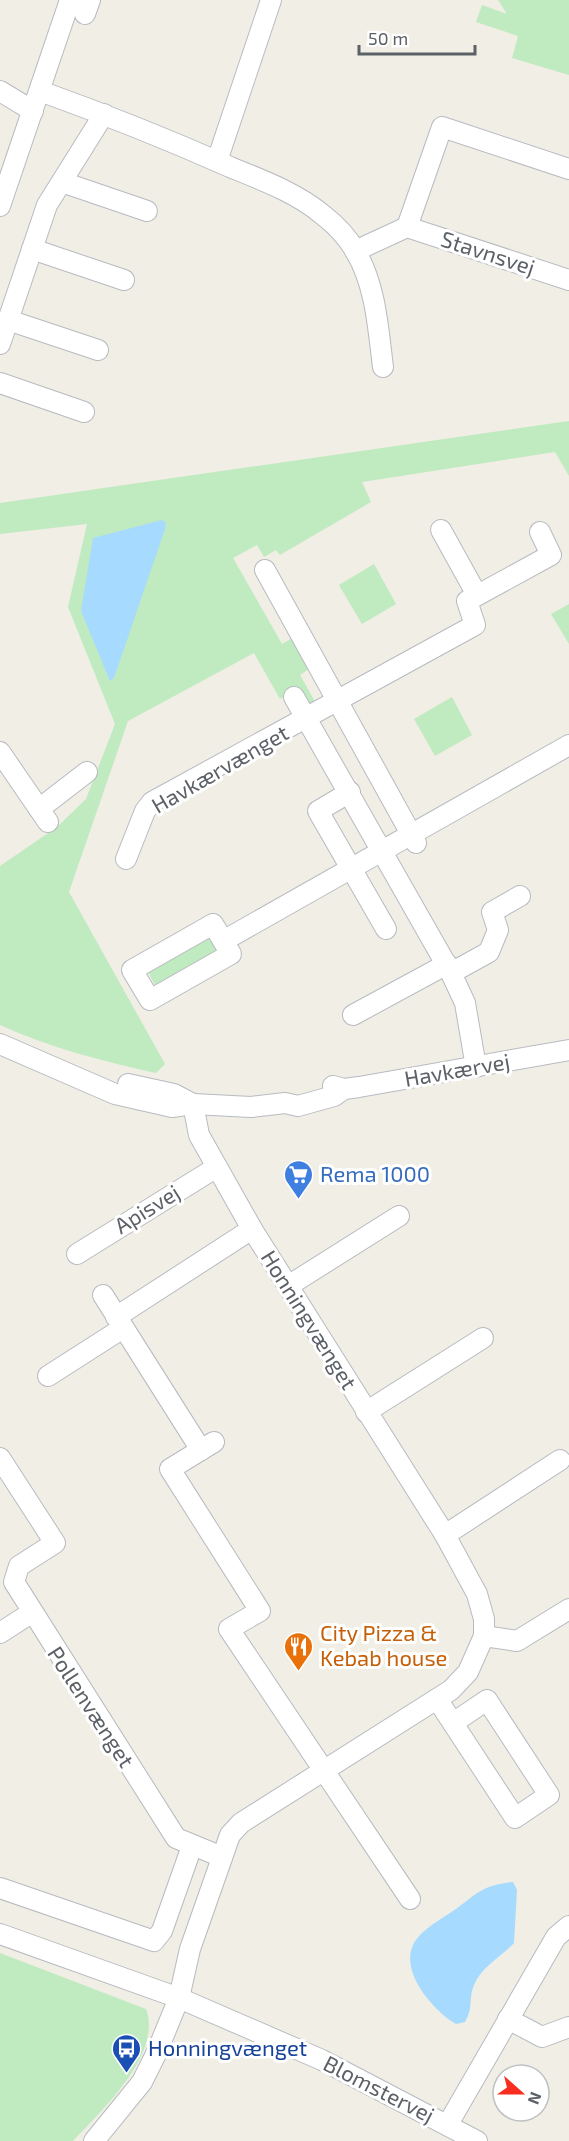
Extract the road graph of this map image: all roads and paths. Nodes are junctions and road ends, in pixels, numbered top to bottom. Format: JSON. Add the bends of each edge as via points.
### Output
{"nodes":[{"id":1,"x":70,"y":0,"type":"edge"},
{"id":2,"x":271,"y":0,"type":"edge"},
{"id":3,"x":0,"y":91,"type":"edge"},
{"id":4,"x":40,"y":91,"type":"junction"},
{"id":5,"x":33,"y":111,"type":"junction"},
{"id":6,"x":104,"y":114,"type":"junction"},
{"id":7,"x":217,"y":161,"type":"junction"},
{"id":8,"x":569,"y":169,"type":"edge"},
{"id":9,"x":62,"y":182,"type":"junction"},
{"id":10,"x":0,"y":206,"type":"edge"},
{"id":11,"x":147,"y":211,"type":"dead end"},
{"id":12,"x":407,"y":227,"type":"junction"},
{"id":13,"x":32,"y":249,"type":"junction"},
{"id":14,"x":355,"y":251,"type":"junction"},
{"id":15,"x":124,"y":280,"type":"dead end"},
{"id":16,"x":569,"y":280,"type":"edge"},
{"id":17,"x":8,"y":320,"type":"junction"},
{"id":18,"x":0,"y":344,"type":"edge"},
{"id":19,"x":98,"y":350,"type":"dead end"},
{"id":20,"x":383,"y":367,"type":"dead end"},
{"id":21,"x":0,"y":383,"type":"edge"},
{"id":22,"x":84,"y":412,"type":"dead end"},
{"id":23,"x":441,"y":530,"type":"dead end"},
{"id":24,"x":540,"y":532,"type":"dead end"},
{"id":25,"x":265,"y":570,"type":"dead end"},
{"id":26,"x":477,"y":595,"type":"junction"},
{"id":27,"x":294,"y":697,"type":"dead end"},
{"id":28,"x":338,"y":702,"type":"junction"},
{"id":29,"x":308,"y":719,"type":"junction"},
{"id":30,"x":569,"y":745,"type":"edge"},
{"id":31,"x":0,"y":752,"type":"edge"},
{"id":32,"x":87,"y":772,"type":"dead end"},
{"id":33,"x":350,"y":792,"type":"junction"},
{"id":34,"x":415,"y":839,"type":"junction"},
{"id":35,"x":382,"y":850,"type":"junction"},
{"id":36,"x":126,"y":859,"type":"dead end"},
{"id":37,"x":351,"y":868,"type":"junction"},
{"id":38,"x":520,"y":896,"type":"dead end"},
{"id":39,"x":386,"y":929,"type":"dead end"},
{"id":40,"x":223,"y":941,"type":"junction"},
{"id":41,"x":449,"y":969,"type":"junction"},
{"id":42,"x":353,"y":1015,"type":"dead end"},
{"id":43,"x":0,"y":1044,"type":"edge"},
{"id":44,"x":569,"y":1050,"type":"edge"},
{"id":45,"x":476,"y":1066,"type":"junction"},
{"id":46,"x":193,"y":1104,"type":"junction"},
{"id":47,"x":217,"y":1167,"type":"junction"},
{"id":48,"x":399,"y":1216,"type":"dead end"},
{"id":49,"x":252,"y":1229,"type":"junction"},
{"id":50,"x":77,"y":1254,"type":"dead end"},
{"id":51,"x":288,"y":1286,"type":"junction"},
{"id":52,"x":103,"y":1295,"type":"dead end"},
{"id":53,"x":120,"y":1322,"type":"junction"},
{"id":54,"x":483,"y":1338,"type":"dead end"},
{"id":55,"x":48,"y":1376,"type":"dead end"},
{"id":56,"x":366,"y":1412,"type":"junction"},
{"id":57,"x":0,"y":1458,"type":"edge"},
{"id":58,"x":560,"y":1460,"type":"dead end"},
{"id":59,"x":444,"y":1535,"type":"junction"},
{"id":60,"x":569,"y":1609,"type":"edge"},
{"id":61,"x":31,"y":1613,"type":"junction"},
{"id":62,"x":0,"y":1633,"type":"edge"},
{"id":63,"x":484,"y":1636,"type":"junction"},
{"id":64,"x":437,"y":1699,"type":"junction"},
{"id":65,"x":453,"y":1723,"type":"junction"},
{"id":66,"x":324,"y":1772,"type":"junction"},
{"id":67,"x":192,"y":1846,"type":"junction"},
{"id":68,"x":222,"y":1857,"type":"junction"},
{"id":69,"x":0,"y":1888,"type":"edge"},
{"id":70,"x":410,"y":1899,"type":"dead end"},
{"id":71,"x":569,"y":1926,"type":"edge"},
{"id":72,"x":0,"y":1934,"type":"edge"},
{"id":73,"x":179,"y":1998,"type":"junction"},
{"id":74,"x":508,"y":2019,"type":"junction"},
{"id":75,"x":569,"y":2026,"type":"edge"},
{"id":76,"x":448,"y":2124,"type":"junction"},
{"id":77,"x":94,"y":2141,"type":"edge"},
{"id":78,"x":477,"y":2141,"type":"edge"}],
"edges":[{"from":1,"to":4,"type":"street"},
{"from":2,"to":7,"type":"street"},
{"from":3,"to":5,"type":"street"},
{"from":4,"to":5,"type":"street"},
{"from":4,"to":6,"type":"street"},
{"from":5,"to":10,"type":"street"},
{"from":6,"to":7,"type":"street"},
{"from":6,"to":9,"type":"street"},
{"from":7,"to":14,"type":"street","via":[[303,201],[341,231]]},
{"from":8,"to":12,"type":"street","via":[[442,127]]},
{"from":9,"to":11,"type":"street"},
{"from":9,"to":13,"type":"street","via":[[47,205]]},
{"from":12,"to":14,"type":"street"},
{"from":12,"to":16,"type":"street","name":"Stavnsvej"},
{"from":13,"to":15,"type":"street"},
{"from":13,"to":17,"type":"street"},
{"from":14,"to":20,"type":"street","via":[[373,292]]},
{"from":17,"to":18,"type":"street"},
{"from":17,"to":19,"type":"street"},
{"from":21,"to":22,"type":"street"},
{"from":23,"to":26,"type":"street"},
{"from":24,"to":26,"type":"street","via":[[551,555]]},
{"from":25,"to":28,"type":"street"},
{"from":26,"to":28,"type":"street","name":"Havkærvænget","via":[[467,601],[475,626]]},
{"from":27,"to":29,"type":"street","name":"Havkærvænget"},
{"from":28,"to":29,"type":"street","name":"Havkærvænget"},
{"from":28,"to":34,"type":"street"},
{"from":29,"to":33,"type":"street","name":"Havkærvænget"},
{"from":29,"to":36,"type":"street","name":"Havkærvænget","via":[[152,802]]},
{"from":30,"to":34,"type":"street"},
{"from":31,"to":32,"type":"street","via":[[43,815]]},
{"from":33,"to":35,"type":"street","name":"Havkærvænget"},
{"from":33,"to":37,"type":"street","via":[[318,811]]},
{"from":34,"to":35,"type":"street"},
{"from":35,"to":37,"type":"street"},
{"from":35,"to":41,"type":"street","name":"Havkærvænget"},
{"from":37,"to":39,"type":"street"},
{"from":37,"to":40,"type":"street"},
{"from":38,"to":41,"type":"street","via":[[492,912],[498,930],[489,952]]},
{"from":40,"to":40,"type":"street","via":[[231,954],[150,1000],[132,969],[213,924]]},
{"from":41,"to":42,"type":"street"},
{"from":41,"to":45,"type":"street","name":"Havkærvænget","via":[[465,1003]]},
{"from":43,"to":46,"type":"street","name":"Havkærvej","via":[[115,1094],[171,1107]]},
{"from":44,"to":45,"type":"street","name":"Havkærvej"},
{"from":45,"to":46,"type":"street","name":"Havkærvej","via":[[344,1089],[334,1096],[298,1106]]},
{"from":46,"to":47,"type":"street","name":"Honningvænget","via":[[199,1135]]},
{"from":47,"to":49,"type":"street","name":"Honningvænget"},
{"from":47,"to":50,"type":"street","name":"Apisvej"},
{"from":48,"to":51,"type":"street"},
{"from":49,"to":51,"type":"street","name":"Honningvænget"},
{"from":49,"to":53,"type":"street","name":"Honningvænget"},
{"from":51,"to":56,"type":"street","name":"Honningvænget"},
{"from":52,"to":53,"type":"street"},
{"from":53,"to":55,"type":"street"},
{"from":53,"to":66,"type":"street","via":[[208,1446],[170,1469],[260,1611],[230,1629]]},
{"from":54,"to":56,"type":"street","name":"Honningvænget"},
{"from":56,"to":59,"type":"street","name":"Honningvænget"},
{"from":57,"to":61,"type":"street","name":"Pollenvænget","via":[[55,1543],[19,1566],[14,1582]]},
{"from":58,"to":59,"type":"street"},
{"from":59,"to":63,"type":"street","name":"Honningvænget","via":[[477,1594]]},
{"from":60,"to":63,"type":"street","via":[[517,1641]]},
{"from":61,"to":62,"type":"street"},
{"from":61,"to":67,"type":"street","name":"Pollenvænget","via":[[176,1838]]},
{"from":63,"to":64,"type":"street","via":[[468,1672]]},
{"from":64,"to":65,"type":"street"},
{"from":64,"to":66,"type":"street"},
{"from":65,"to":65,"type":"street","via":[[487,1700],[549,1795],[515,1818]]},
{"from":66,"to":68,"type":"street","via":[[241,1823],[230,1835]]},
{"from":66,"to":70,"type":"street"},
{"from":67,"to":68,"type":"street","name":"Pollenvænget"},
{"from":67,"to":69,"type":"street","via":[[162,1931],[154,1941]]},
{"from":68,"to":73,"type":"street","via":[[190,1949]]},
{"from":71,"to":74,"type":"street","via":[[556,1937]]},
{"from":72,"to":73,"type":"street","name":"Blomstervej"},
{"from":73,"to":76,"type":"street","name":"Blomstervej","via":[[322,2060]]},
{"from":73,"to":77,"type":"street","via":[[142,2082]]},
{"from":74,"to":75,"type":"street","via":[[543,2037]]},
{"from":74,"to":76,"type":"street"},
{"from":76,"to":78,"type":"street","name":"Blomstervej"}]}
